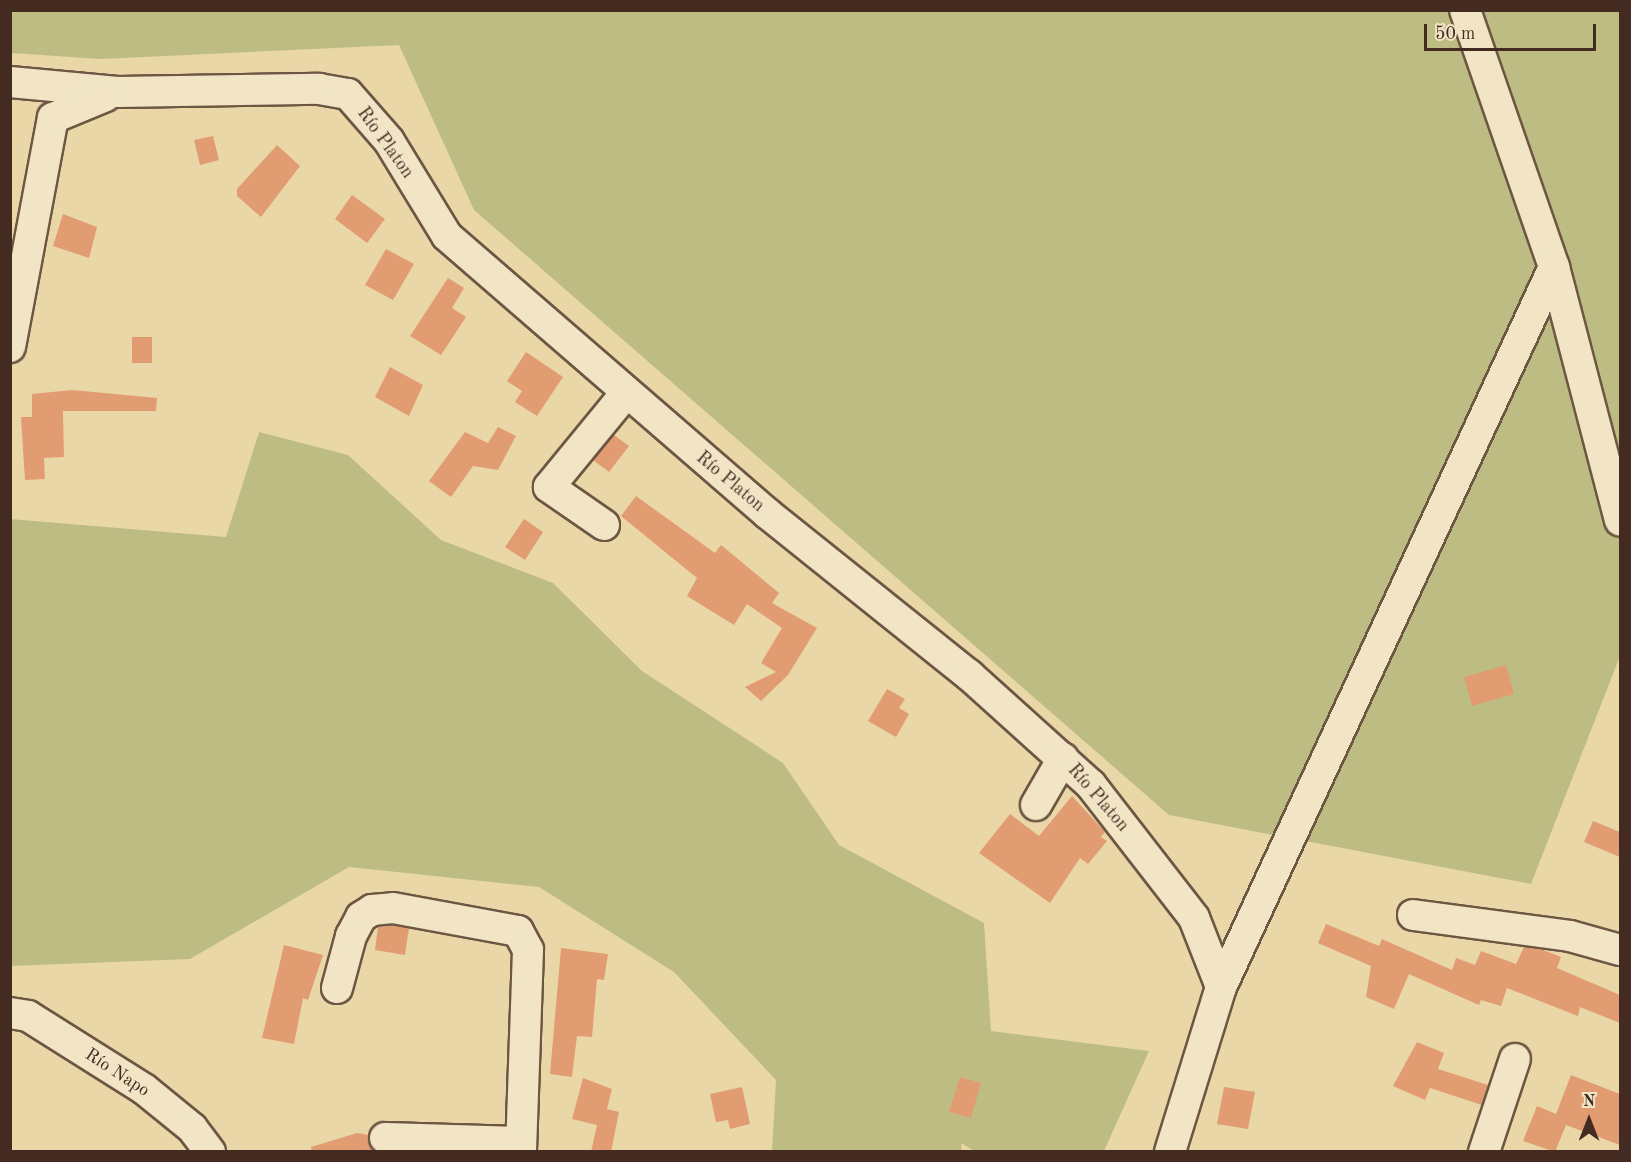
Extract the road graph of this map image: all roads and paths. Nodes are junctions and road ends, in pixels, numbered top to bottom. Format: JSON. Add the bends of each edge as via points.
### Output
{"nodes":[{"id":1,"x":1465,"y":10,"type":"edge"},
{"id":2,"x":10,"y":82,"type":"edge"},
{"id":3,"x":118,"y":92,"type":"junction"},
{"id":4,"x":1554,"y":267,"type":"junction"},
{"id":5,"x":10,"y":347,"type":"edge"},
{"id":6,"x":625,"y":394,"type":"junction"},
{"id":7,"x":1620,"y":521,"type":"edge"},
{"id":8,"x":604,"y":525,"type":"dead end"},
{"id":9,"x":1064,"y":758,"type":"junction"},
{"id":10,"x":1036,"y":805,"type":"dead end"},
{"id":11,"x":1413,"y":915,"type":"dead end"},
{"id":12,"x":1620,"y":950,"type":"edge"},
{"id":13,"x":337,"y":987,"type":"dead end"},
{"id":14,"x":1221,"y":987,"type":"junction"},
{"id":15,"x":10,"y":1013,"type":"edge"},
{"id":16,"x":1515,"y":1059,"type":"dead end"},
{"id":17,"x":385,"y":1138,"type":"dead end"},
{"id":18,"x":191,"y":1140,"type":"edge"},
{"id":19,"x":521,"y":1147,"type":"edge"},
{"id":20,"x":210,"y":1152,"type":"edge"},
{"id":21,"x":1170,"y":1152,"type":"edge"},
{"id":22,"x":1484,"y":1152,"type":"edge"}],
"edges":[{"from":1,"to":4,"type":"street"},
{"from":2,"to":3,"type":"street","name":"Río Platon"},
{"from":3,"to":5,"type":"street","via":[[65,109],[53,118]]},
{"from":3,"to":6,"type":"street","name":"Río Platon","via":[[319,89],[348,94],[389,141],[447,236]]},
{"from":4,"to":7,"type":"street"},
{"from":4,"to":14,"type":"street"},
{"from":6,"to":8,"type":"street","via":[[549,487]]},
{"from":6,"to":9,"type":"street","name":"Río Platon"},
{"from":9,"to":10,"type":"street"},
{"from":9,"to":14,"type":"street","name":"Río Platon","via":[[1091,786],[1194,918]]},
{"from":11,"to":12,"type":"street","via":[[1570,936]]},
{"from":13,"to":19,"type":"street","via":[[351,936],[361,917],[372,910],[393,908],[518,932],[528,950]]},
{"from":14,"to":21,"type":"street"},
{"from":15,"to":18,"type":"street","name":"Río Napo","via":[[28,1016],[144,1089]]},
{"from":16,"to":22,"type":"street"},
{"from":17,"to":19,"type":"street"},
{"from":18,"to":20,"type":"street","name":"Río Napo"}]}
